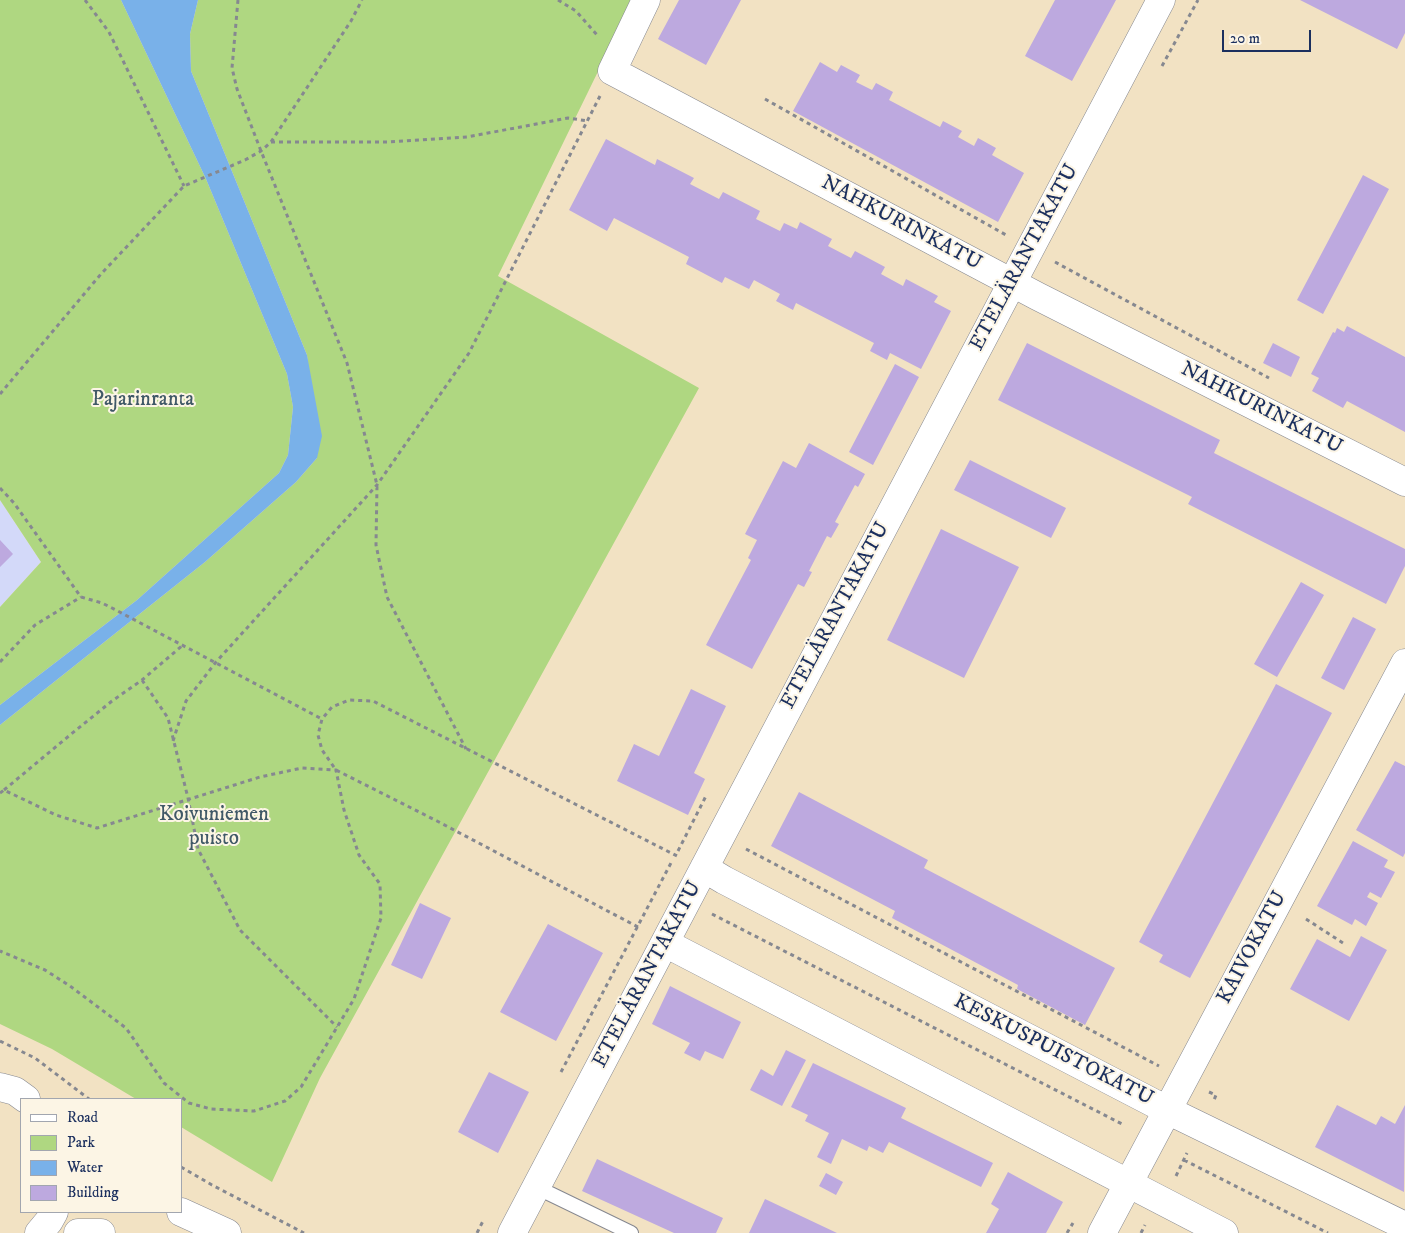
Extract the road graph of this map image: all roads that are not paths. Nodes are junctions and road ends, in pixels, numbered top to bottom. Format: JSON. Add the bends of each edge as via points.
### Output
{"nodes":[{"id":1,"x":646,"y":0,"type":"edge"},
{"id":2,"x":1161,"y":0,"type":"edge"},
{"id":3,"x":1012,"y":282,"type":"junction"},
{"id":4,"x":1405,"y":482,"type":"edge"},
{"id":5,"x":1405,"y":663,"type":"edge"},
{"id":6,"x":704,"y":868,"type":"junction"},
{"id":7,"x":665,"y":943,"type":"junction"},
{"id":8,"x":0,"y":1087,"type":"edge"},
{"id":9,"x":25,"y":1098,"type":"edge"},
{"id":10,"x":1168,"y":1110,"type":"junction"},
{"id":11,"x":1128,"y":1183,"type":"junction"},
{"id":12,"x":536,"y":1187,"type":"junction"},
{"id":13,"x":182,"y":1212,"type":"edge"},
{"id":14,"x":53,"y":1213,"type":"edge"},
{"id":15,"x":1405,"y":1226,"type":"edge"},
{"id":16,"x":38,"y":1233,"type":"edge"},
{"id":17,"x":78,"y":1233,"type":"edge"},
{"id":18,"x":101,"y":1233,"type":"edge"},
{"id":19,"x":227,"y":1233,"type":"edge"},
{"id":20,"x":512,"y":1233,"type":"edge"},
{"id":21,"x":631,"y":1233,"type":"edge"},
{"id":22,"x":1102,"y":1233,"type":"edge"},
{"id":23,"x":1224,"y":1233,"type":"edge"}],
"edges":[{"from":1,"to":3,"type":"street","name":"NAHKURINKATU","via":[[615,65]]},
{"from":2,"to":3,"type":"street","name":"ETELÄRANTAKATU"},
{"from":3,"to":4,"type":"street","name":"NAHKURINKATU"},
{"from":3,"to":6,"type":"street","name":"ETELÄRANTAKATU"},
{"from":5,"to":10,"type":"street","name":"KAIVOKATU"},
{"from":6,"to":7,"type":"street","name":"ETELÄRANTAKATU"},
{"from":6,"to":10,"type":"street","name":"KESKUSPUISTOKATU"},
{"from":7,"to":11,"type":"street"},
{"from":7,"to":12,"type":"street","name":"ETELÄRANTAKATU"},
{"from":8,"to":9,"type":"street"},
{"from":10,"to":11,"type":"street","name":"KAIVOKATU"},
{"from":10,"to":15,"type":"street","name":"KESKUSPUISTOKATU"},
{"from":11,"to":22,"type":"street","name":"KAIVOKATU"},
{"from":11,"to":23,"type":"street"},
{"from":12,"to":20,"type":"street","name":"ETELÄRANTAKATU"},
{"from":12,"to":21,"type":"lane"},
{"from":13,"to":19,"type":"street"},
{"from":14,"to":16,"type":"street"},
{"from":17,"to":18,"type":"street"}]}
